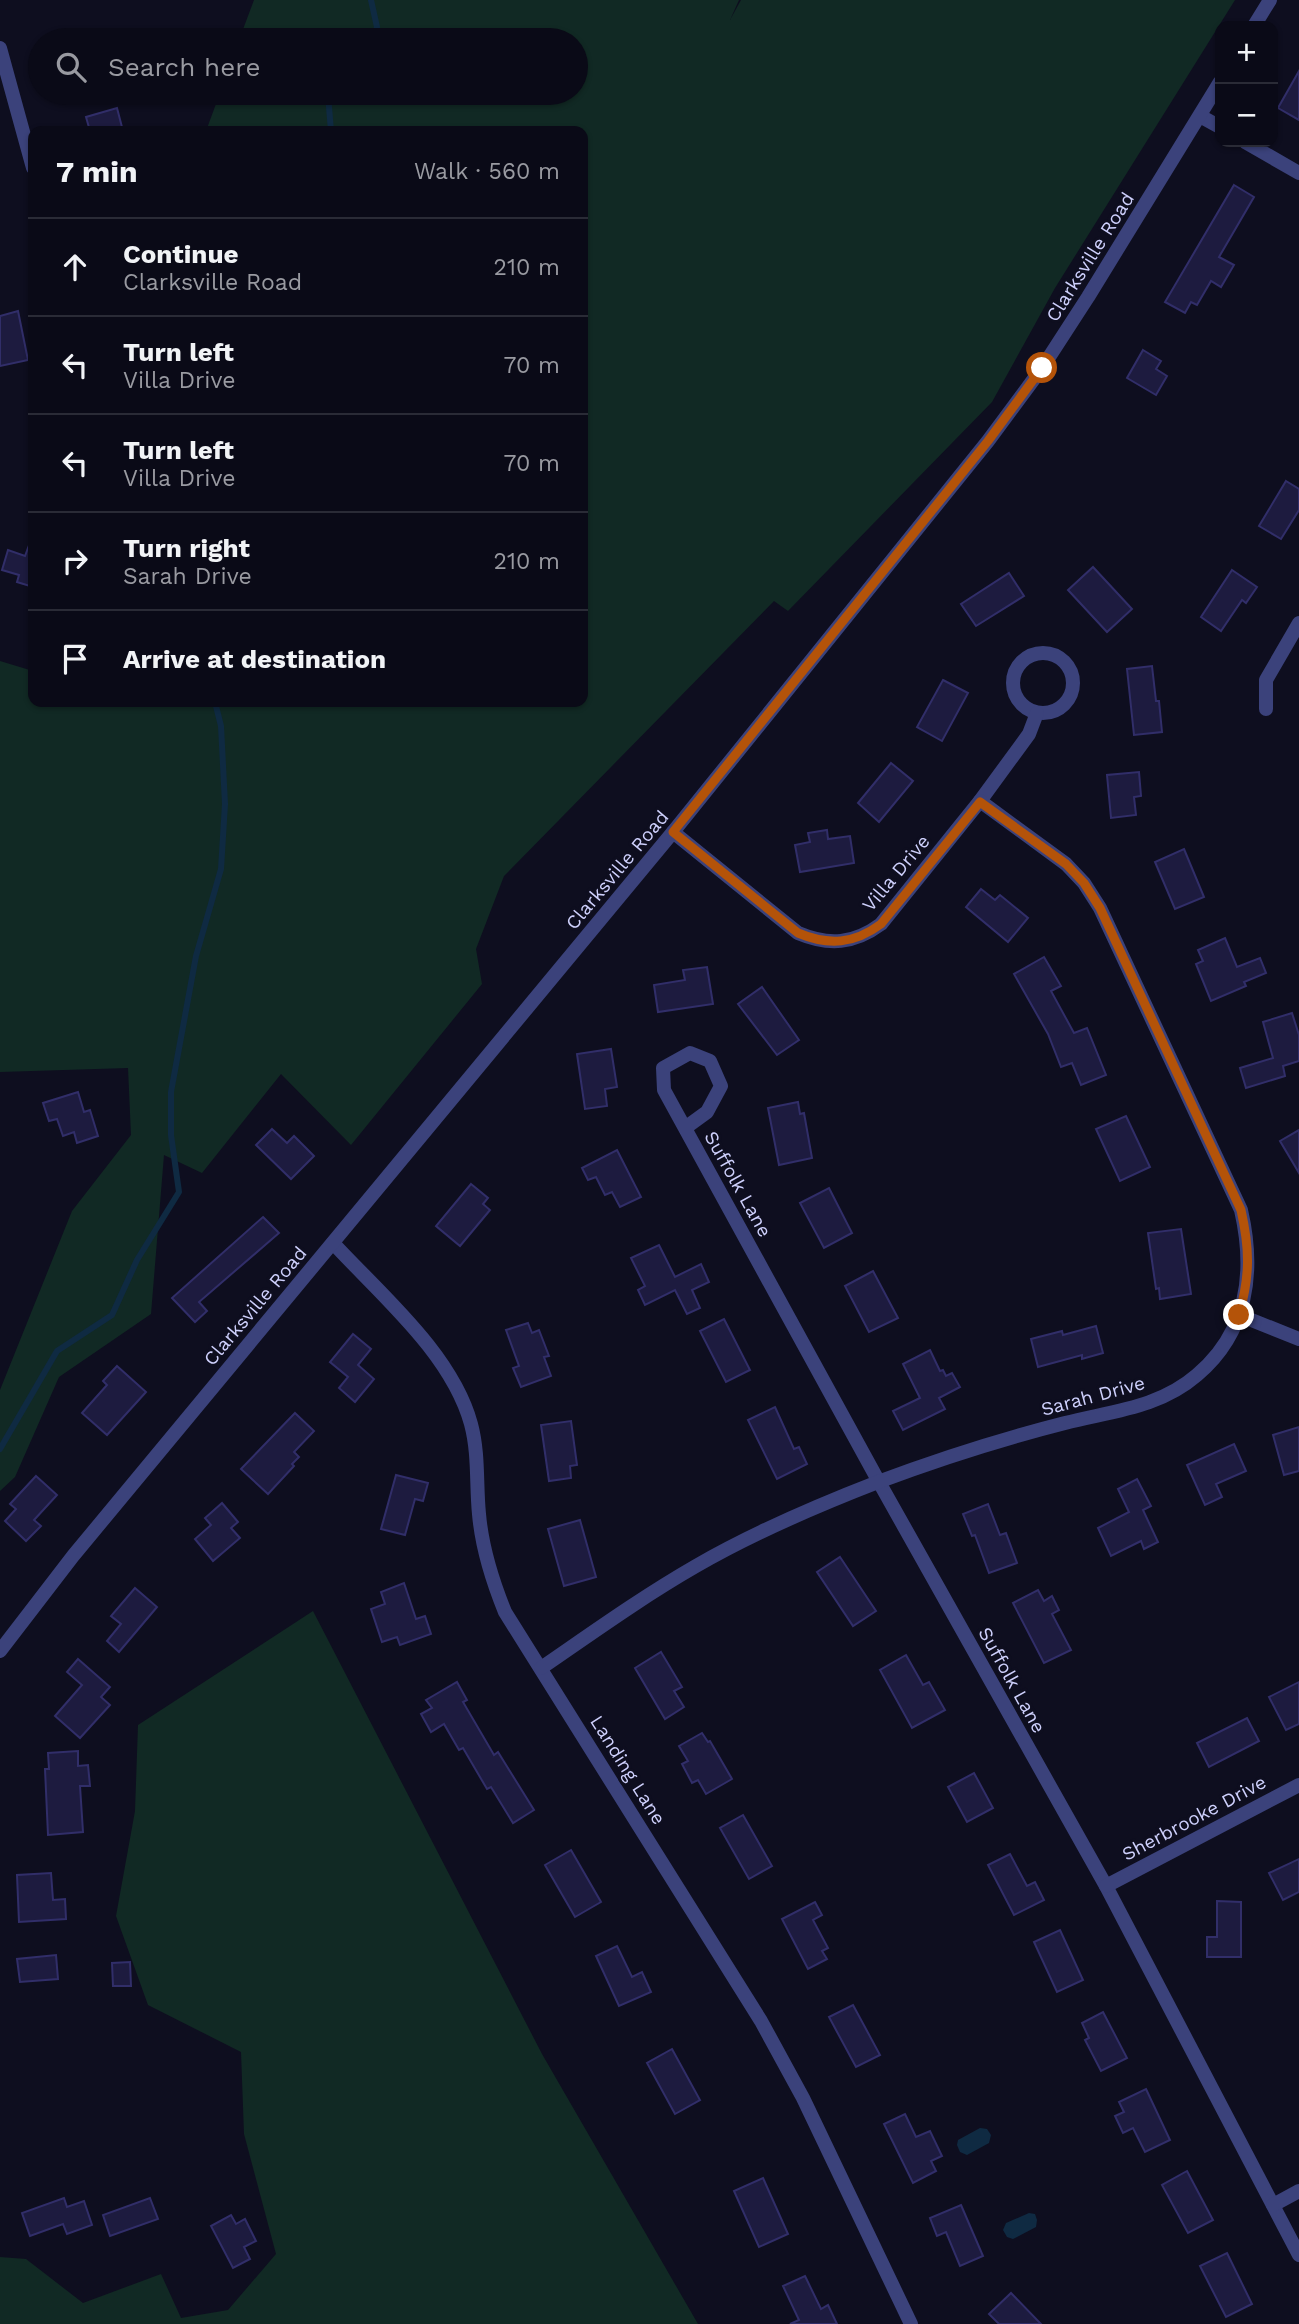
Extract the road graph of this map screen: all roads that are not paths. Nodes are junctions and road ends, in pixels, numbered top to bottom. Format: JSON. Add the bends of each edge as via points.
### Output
{"nodes":[{"id":1,"x":1270,"y":0,"type":"edge"},
{"id":2,"x":1257,"y":21,"type":"edge"},
{"id":3,"x":0,"y":48,"type":"edge"},
{"id":4,"x":1219,"y":84,"type":"edge"},
{"id":5,"x":1200,"y":116,"type":"junction"},
{"id":6,"x":1215,"y":124,"type":"edge"},
{"id":7,"x":1254,"y":147,"type":"edge"},
{"id":8,"x":28,"y":150,"type":"edge"},
{"id":9,"x":1299,"y":173,"type":"edge"},
{"id":10,"x":1299,"y":624,"type":"edge"},
{"id":11,"x":1266,"y":709,"type":"dead end"},
{"id":12,"x":1037,"y":713,"type":"junction"},
{"id":13,"x":980,"y":802,"type":"junction"},
{"id":14,"x":673,"y":832,"type":"junction"},
{"id":15,"x":685,"y":1128,"type":"junction"},
{"id":16,"x":332,"y":1243,"type":"junction"},
{"id":17,"x":1239,"y":1315,"type":"junction"},
{"id":18,"x":1299,"y":1339,"type":"edge"},
{"id":19,"x":879,"y":1482,"type":"junction"},
{"id":20,"x":0,"y":1651,"type":"edge"},
{"id":21,"x":541,"y":1668,"type":"junction"},
{"id":22,"x":1299,"y":1785,"type":"edge"},
{"id":23,"x":1106,"y":1886,"type":"junction"},
{"id":24,"x":1299,"y":2191,"type":"edge"},
{"id":25,"x":1273,"y":2205,"type":"junction"},
{"id":26,"x":1299,"y":2255,"type":"edge"},
{"id":27,"x":911,"y":2324,"type":"edge"}],
"edges":[{"from":1,"to":2,"type":"street"},
{"from":3,"to":8,"type":"street"},
{"from":4,"to":5,"type":"street","name":"Clarksville Road"},
{"from":5,"to":6,"type":"street"},
{"from":5,"to":14,"type":"street","name":"Clarksville Road","via":[[1088,298],[1019,399]]},
{"from":7,"to":9,"type":"street"},
{"from":10,"to":11,"type":"street","via":[[1266,680]]},
{"from":12,"to":12,"type":"street","via":[[1060,708],[1072,688],[1067,666],[1048,653],[1025,658],[1013,678],[1018,700]]},
{"from":12,"to":13,"type":"street","name":"Villa Drive","via":[[1029,734]]},
{"from":13,"to":14,"type":"street","name":"Villa Drive","via":[[881,924],[860,937],[833,943],[798,933]]},
{"from":13,"to":17,"type":"street","name":"Sarah Drive","via":[[1066,864],[1100,908],[1241,1210],[1249,1265]]},
{"from":14,"to":16,"type":"street","name":"Clarksville Road"},
{"from":15,"to":15,"type":"street","name":"Suffolk Lane","via":[[664,1090],[663,1068],[690,1053],[710,1062],[721,1086],[707,1112]]},
{"from":15,"to":19,"type":"street","name":"Suffolk Lane"},
{"from":16,"to":20,"type":"street","name":"Clarksville Road"},
{"from":16,"to":21,"type":"street","name":"Landing Lane","via":[[429,1346],[460,1395],[477,1455],[478,1514],[492,1581],[505,1612]]},
{"from":17,"to":18,"type":"street"},
{"from":17,"to":19,"type":"street","name":"Sarah Drive","via":[[1217,1354],[1199,1374],[1152,1403],[1014,1437]]},
{"from":19,"to":21,"type":"street","name":"Sarah Drive","via":[[762,1531],[697,1565]]},
{"from":19,"to":23,"type":"street","name":"Suffolk Lane"},
{"from":21,"to":27,"type":"street","name":"Landing Lane","via":[[761,2021]]},
{"from":22,"to":23,"type":"street","name":"Sherbrooke Drive"},
{"from":23,"to":25,"type":"street","name":"Suffolk Lane"},
{"from":24,"to":25,"type":"street"},
{"from":25,"to":26,"type":"street","name":"Suffolk Lane"}]}
